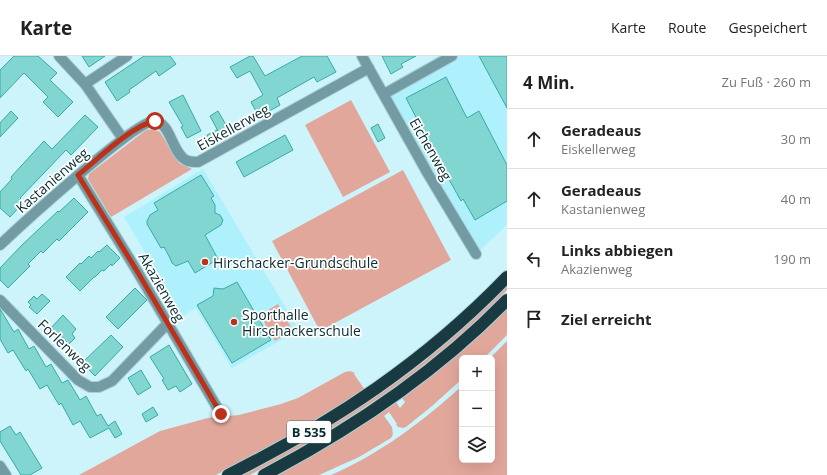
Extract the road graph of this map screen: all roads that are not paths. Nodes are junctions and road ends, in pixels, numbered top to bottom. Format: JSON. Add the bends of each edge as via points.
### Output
{"nodes":[{"id":1,"x":59,"y":56,"type":"edge"},
{"id":2,"x":127,"y":56,"type":"edge"},
{"id":3,"x":362,"y":56,"type":"edge"},
{"id":4,"x":452,"y":56,"type":"edge"},
{"id":5,"x":369,"y":68,"type":"junction"},
{"id":6,"x":85,"y":84,"type":"junction"},
{"id":7,"x":384,"y":94,"type":"junction"},
{"id":8,"x":123,"y":139,"type":"junction"},
{"id":9,"x":78,"y":175,"type":"junction"},
{"id":10,"x":0,"y":245,"type":"edge"},
{"id":11,"x":476,"y":254,"type":"dead end"},
{"id":12,"x":507,"y":277,"type":"edge"},
{"id":13,"x":0,"y":300,"type":"edge"},
{"id":14,"x":507,"y":300,"type":"edge"},
{"id":15,"x":167,"y":324,"type":"junction"},
{"id":16,"x":221,"y":414,"type":"dead end"},
{"id":17,"x":0,"y":466,"type":"edge"},
{"id":18,"x":6,"y":475,"type":"edge"},
{"id":19,"x":228,"y":475,"type":"edge"},
{"id":20,"x":264,"y":475,"type":"edge"}],
"edges":[{"from":1,"to":6,"type":"street"},
{"from":2,"to":6,"type":"street"},
{"from":3,"to":5,"type":"street","name":"Eichenweg"},
{"from":4,"to":7,"type":"street"},
{"from":5,"to":7,"type":"street","name":"Eichenweg"},
{"from":5,"to":8,"type":"street","name":"Eiskellerweg","via":[[198,162],[180,156],[166,130],[155,121],[147,123]]},
{"from":6,"to":8,"type":"street"},
{"from":7,"to":11,"type":"street","name":"Eichenweg"},
{"from":8,"to":9,"type":"street","name":"Kastanienweg"},
{"from":9,"to":10,"type":"street","name":"Kastanienweg"},
{"from":9,"to":15,"type":"street","name":"Akazienweg"},
{"from":12,"to":19,"type":"highway","number":"B 535","via":[[456,327],[386,383],[307,433]]},
{"from":13,"to":15,"type":"street","name":"Forlenweg","via":[[78,380],[90,387],[99,387],[112,381]]},
{"from":14,"to":20,"type":"highway","number":"B 535","via":[[449,354],[391,398],[344,429]]},
{"from":15,"to":16,"type":"street","name":"Akazienweg"},
{"from":17,"to":18,"type":"street"}]}
